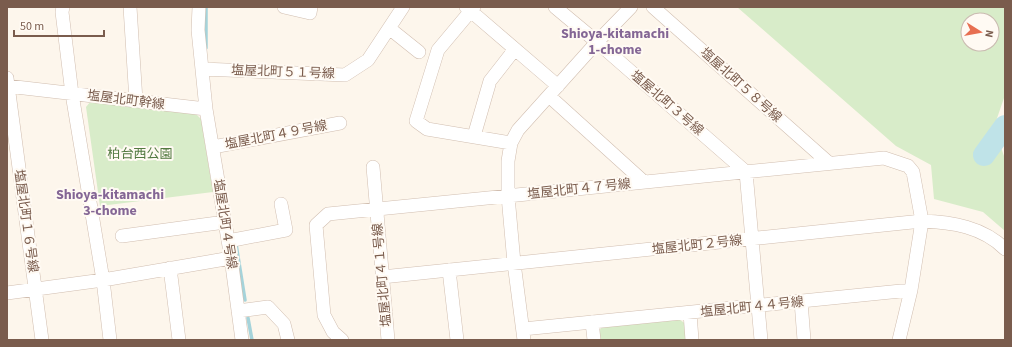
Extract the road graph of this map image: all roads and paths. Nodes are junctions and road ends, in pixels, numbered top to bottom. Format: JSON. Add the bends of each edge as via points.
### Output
{"nodes":[{"id":1,"x":63,"y":7,"type":"edge"},
{"id":2,"x":130,"y":7,"type":"edge"},
{"id":3,"x":199,"y":7,"type":"edge"},
{"id":4,"x":284,"y":7,"type":"edge"},
{"id":5,"x":311,"y":7,"type":"edge"},
{"id":6,"x":403,"y":7,"type":"edge"},
{"id":7,"x":555,"y":7,"type":"edge"},
{"id":8,"x":632,"y":7,"type":"edge"},
{"id":9,"x":653,"y":7,"type":"edge"},
{"id":10,"x":470,"y":8,"type":"edge"},
{"id":11,"x":389,"y":28,"type":"junction"},
{"id":12,"x":597,"y":42,"type":"junction"},
{"id":13,"x":515,"y":49,"type":"junction"},
{"id":14,"x":419,"y":52,"type":"dead end"},
{"id":15,"x":202,"y":69,"type":"junction"},
{"id":16,"x":7,"y":84,"type":"edge"},
{"id":17,"x":558,"y":86,"type":"junction"},
{"id":18,"x":72,"y":94,"type":"junction"},
{"id":19,"x":549,"y":96,"type":"junction"},
{"id":20,"x":136,"y":101,"type":"junction"},
{"id":21,"x":206,"y":109,"type":"junction"},
{"id":22,"x":340,"y":123,"type":"dead end"},
{"id":23,"x":474,"y":136,"type":"junction"},
{"id":24,"x":511,"y":143,"type":"junction"},
{"id":25,"x":212,"y":147,"type":"junction"},
{"id":26,"x":829,"y":163,"type":"junction"},
{"id":27,"x":373,"y":167,"type":"dead end"},
{"id":28,"x":746,"y":172,"type":"junction"},
{"id":29,"x":644,"y":182,"type":"junction"},
{"id":30,"x":508,"y":196,"type":"junction"},
{"id":31,"x":281,"y":204,"type":"dead end"},
{"id":32,"x":376,"y":209,"type":"junction"},
{"id":33,"x":922,"y":221,"type":"junction"},
{"id":34,"x":225,"y":222,"type":"junction"},
{"id":35,"x":122,"y":236,"type":"dead end"},
{"id":36,"x":752,"y":239,"type":"junction"},
{"id":37,"x":228,"y":241,"type":"junction"},
{"id":38,"x":1005,"y":249,"type":"edge"},
{"id":39,"x":231,"y":258,"type":"junction"},
{"id":40,"x":514,"y":264,"type":"junction"},
{"id":41,"x":170,"y":268,"type":"junction"},
{"id":42,"x":449,"y":270,"type":"junction"},
{"id":43,"x":382,"y":277,"type":"junction"},
{"id":44,"x":103,"y":280,"type":"junction"},
{"id":45,"x":36,"y":288,"type":"junction"},
{"id":46,"x":911,"y":290,"type":"junction"},
{"id":47,"x":7,"y":293,"type":"edge"},
{"id":48,"x":801,"y":301,"type":"junction"},
{"id":49,"x":758,"y":306,"type":"junction"},
{"id":50,"x":238,"y":311,"type":"junction"},
{"id":51,"x":690,"y":313,"type":"junction"},
{"id":52,"x":592,"y":322,"type":"junction"},
{"id":53,"x":524,"y":334,"type":"edge"},
{"id":54,"x":42,"y":340,"type":"edge"},
{"id":55,"x":110,"y":340,"type":"edge"},
{"id":56,"x":180,"y":340,"type":"edge"},
{"id":57,"x":242,"y":340,"type":"edge"},
{"id":58,"x":288,"y":340,"type":"edge"},
{"id":59,"x":342,"y":340,"type":"edge"},
{"id":60,"x":388,"y":340,"type":"edge"},
{"id":61,"x":457,"y":340,"type":"edge"},
{"id":62,"x":594,"y":340,"type":"edge"},
{"id":63,"x":692,"y":340,"type":"edge"},
{"id":64,"x":761,"y":340,"type":"edge"},
{"id":65,"x":804,"y":340,"type":"edge"},
{"id":66,"x":899,"y":340,"type":"edge"}],
"edges":[{"from":1,"to":18,"type":"street"},
{"from":2,"to":20,"type":"street"},
{"from":3,"to":15,"type":"street","via":[[198,30]]},
{"from":4,"to":5,"type":"street","via":[[310,13]]},
{"from":6,"to":11,"type":"street","name":"塩屋北町５１号線"},
{"from":7,"to":12,"type":"street","name":"塩屋北町３号線"},
{"from":8,"to":12,"type":"street"},
{"from":9,"to":26,"type":"street","name":"塩屋北町５８号線"},
{"from":10,"to":13,"type":"street"},
{"from":10,"to":23,"type":"street","via":[[438,50],[416,121],[427,129]]},
{"from":11,"to":14,"type":"street"},
{"from":11,"to":15,"type":"street","name":"塩屋北町５１号線","via":[[368,60],[345,75]]},
{"from":12,"to":17,"type":"street"},
{"from":12,"to":28,"type":"street","name":"塩屋北町３号線"},
{"from":13,"to":17,"type":"street"},
{"from":13,"to":23,"type":"street","via":[[490,80]]},
{"from":15,"to":21,"type":"street"},
{"from":16,"to":18,"type":"street"},
{"from":16,"to":45,"type":"street","name":"塩屋北町１６号線"},
{"from":17,"to":19,"type":"street"},
{"from":18,"to":20,"type":"street","name":"塩屋北町幹線"},
{"from":18,"to":44,"type":"street","name":"塩屋北町幹線"},
{"from":19,"to":24,"type":"street","via":[[518,130]]},
{"from":19,"to":29,"type":"street"},
{"from":20,"to":21,"type":"street","name":"塩屋北町幹線"},
{"from":21,"to":25,"type":"street","name":"塩屋北町４号線"},
{"from":22,"to":25,"type":"street","name":"塩屋北町４９号線"},
{"from":23,"to":24,"type":"street"},
{"from":24,"to":30,"type":"street"},
{"from":25,"to":34,"type":"street","name":"塩屋北町４号線"},
{"from":26,"to":28,"type":"street","name":"塩屋北町４７号線"},
{"from":26,"to":33,"type":"street","name":"塩屋北町４７号線","via":[[884,158],[908,166],[913,172]]},
{"from":27,"to":32,"type":"street"},
{"from":28,"to":29,"type":"street","name":"塩屋北町４７号線"},
{"from":28,"to":36,"type":"street"},
{"from":29,"to":30,"type":"street","name":"塩屋北町４７号線"},
{"from":30,"to":32,"type":"street","name":"塩屋北町４７号線"},
{"from":30,"to":40,"type":"street"},
{"from":31,"to":37,"type":"street","via":[[286,230]]},
{"from":32,"to":43,"type":"street","name":"塩屋北町４１号線"},
{"from":32,"to":59,"type":"street","name":"塩屋北町４７号線","via":[[328,214],[316,225],[324,315],[333,332]]},
{"from":33,"to":36,"type":"street","name":"塩屋北町２号線"},
{"from":33,"to":38,"type":"street","name":"塩屋北町２号線","via":[[948,222],[978,231],[997,241]]},
{"from":33,"to":46,"type":"street"},
{"from":34,"to":35,"type":"street"},
{"from":34,"to":37,"type":"street","name":"塩屋北町４号線"},
{"from":36,"to":40,"type":"street","name":"塩屋北町２号線"},
{"from":36,"to":49,"type":"street"},
{"from":37,"to":39,"type":"street","name":"塩屋北町４号線"},
{"from":39,"to":41,"type":"street"},
{"from":39,"to":50,"type":"street","name":"塩屋北町４号線"},
{"from":40,"to":42,"type":"street","name":"塩屋北町２号線"},
{"from":40,"to":53,"type":"street"},
{"from":41,"to":44,"type":"street"},
{"from":41,"to":56,"type":"street"},
{"from":42,"to":43,"type":"street","name":"塩屋北町２号線"},
{"from":42,"to":61,"type":"street"},
{"from":43,"to":60,"type":"street","name":"塩屋北町４１号線"},
{"from":44,"to":45,"type":"street"},
{"from":44,"to":55,"type":"street","name":"塩屋北町幹線"},
{"from":45,"to":47,"type":"street"},
{"from":45,"to":54,"type":"street","name":"塩屋北町１６号線"},
{"from":46,"to":48,"type":"street","name":"塩屋北町４４号線"},
{"from":46,"to":66,"type":"street"},
{"from":48,"to":49,"type":"street","name":"塩屋北町４４号線"},
{"from":48,"to":65,"type":"street"},
{"from":49,"to":51,"type":"street","name":"塩屋北町４４号線"},
{"from":49,"to":64,"type":"street"},
{"from":50,"to":57,"type":"street","name":"塩屋北町４号線"},
{"from":50,"to":58,"type":"street","via":[[268,307],[284,324]]},
{"from":51,"to":52,"type":"street","name":"塩屋北町４４号線"},
{"from":51,"to":63,"type":"street"},
{"from":52,"to":53,"type":"street","name":"塩屋北町４４号線"},
{"from":52,"to":62,"type":"street"}]}
